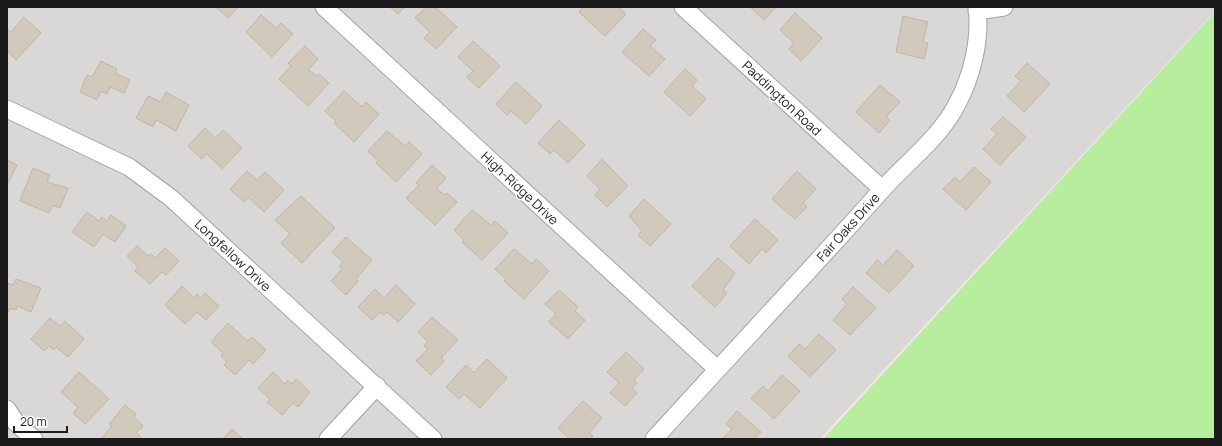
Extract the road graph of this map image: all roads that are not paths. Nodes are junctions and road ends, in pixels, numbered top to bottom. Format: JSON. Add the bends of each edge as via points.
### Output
{"nodes":[{"id":1,"x":324,"y":7,"type":"edge"},
{"id":2,"x":683,"y":7,"type":"edge"},
{"id":3,"x":1004,"y":7,"type":"edge"},
{"id":4,"x":977,"y":9,"type":"edge"},
{"id":5,"x":7,"y":109,"type":"edge"},
{"id":6,"x":882,"y":189,"type":"junction"},
{"id":7,"x":717,"y":369,"type":"junction"},
{"id":8,"x":377,"y":386,"type":"junction"},
{"id":9,"x":7,"y":409,"type":"edge"},
{"id":10,"x":34,"y":439,"type":"edge"},
{"id":11,"x":328,"y":439,"type":"edge"},
{"id":12,"x":433,"y":439,"type":"edge"},
{"id":13,"x":654,"y":439,"type":"edge"}],
"edges":[{"from":1,"to":7,"type":"street","name":"High-Ridge Drive"},
{"from":2,"to":6,"type":"street","name":"Paddington Road"},
{"from":3,"to":4,"type":"street","name":"Fair Oaks Drive"},
{"from":4,"to":6,"type":"street","name":"Fair Oaks Drive","via":[[974,58],[956,106],[940,130]]},
{"from":5,"to":8,"type":"street","name":"Longfellow Drive","via":[[129,167],[171,198]]},
{"from":6,"to":7,"type":"street","name":"Fair Oaks Drive"},
{"from":7,"to":13,"type":"street","name":"Fair Oaks Drive"},
{"from":8,"to":11,"type":"street"},
{"from":8,"to":12,"type":"street","name":"Longfellow Drive"},
{"from":9,"to":10,"type":"street","via":[[16,422]]}]}
